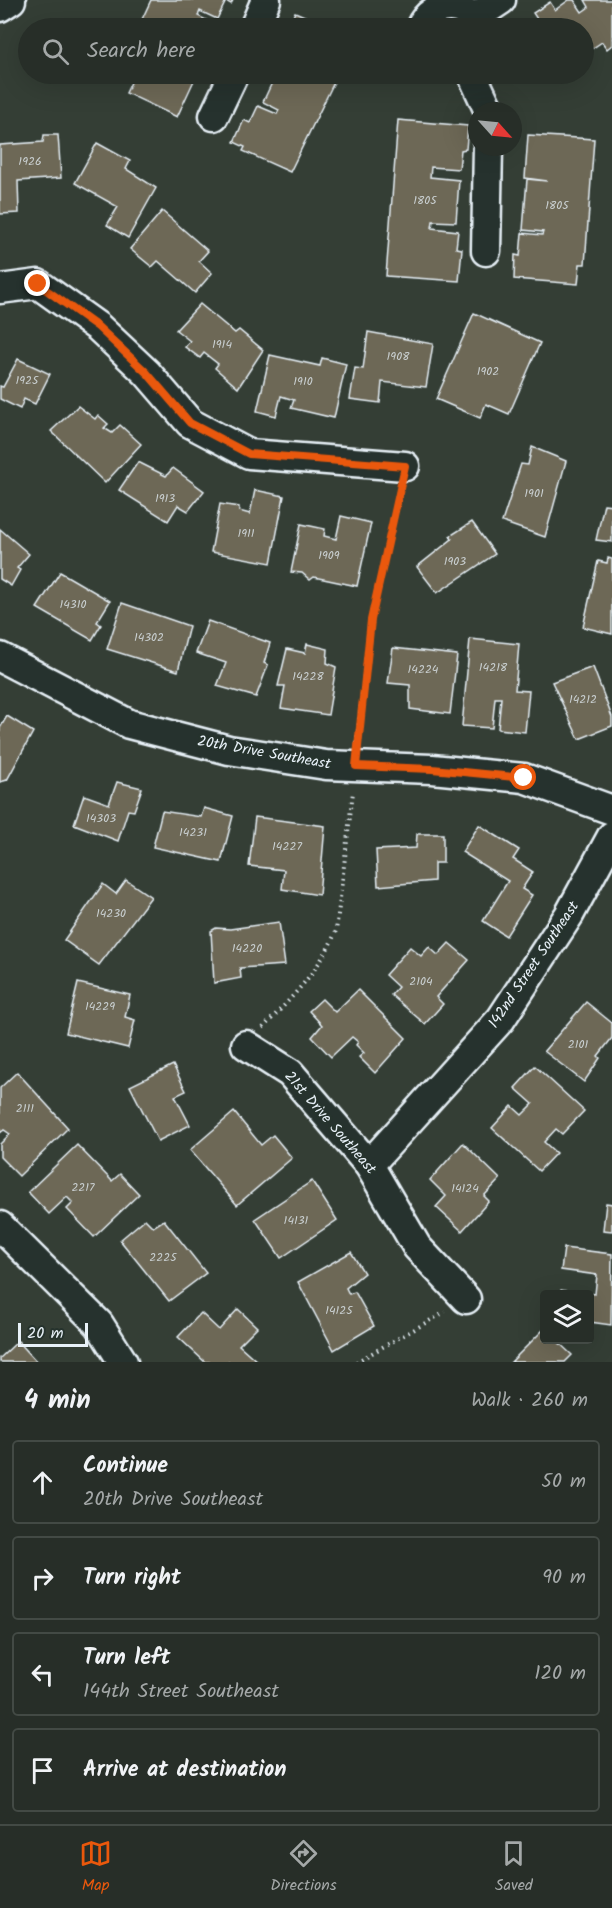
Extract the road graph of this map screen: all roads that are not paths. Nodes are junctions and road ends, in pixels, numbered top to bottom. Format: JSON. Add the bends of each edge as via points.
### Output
{"nodes":[{"id":1,"x":11,"y":0,"type":"edge"},
{"id":2,"x":266,"y":0,"type":"edge"},
{"id":3,"x":501,"y":0,"type":"edge"},
{"id":4,"x":0,"y":7,"type":"edge"},
{"id":5,"x":430,"y":12,"type":"edge"},
{"id":6,"x":258,"y":18,"type":"edge"},
{"id":7,"x":470,"y":18,"type":"edge"},
{"id":8,"x":481,"y":18,"type":"edge"},
{"id":9,"x":229,"y":84,"type":"edge"},
{"id":10,"x":477,"y":84,"type":"edge"},
{"id":11,"x":485,"y":102,"type":"edge"},
{"id":12,"x":214,"y":116,"type":"dead end"},
{"id":13,"x":488,"y":156,"type":"edge"},
{"id":14,"x":486,"y":251,"type":"dead end"},
{"id":15,"x":0,"y":289,"type":"edge"},
{"id":16,"x":405,"y":466,"type":"road end"},
{"id":17,"x":0,"y":657,"type":"edge"},
{"id":18,"x":612,"y":810,"type":"edge"},
{"id":19,"x":612,"y":836,"type":"edge"},
{"id":20,"x":246,"y":1045,"type":"road end"},
{"id":21,"x":369,"y":1165,"type":"junction"},
{"id":22,"x":0,"y":1226,"type":"edge"},
{"id":23,"x":466,"y":1299,"type":"road end"},
{"id":24,"x":123,"y":1362,"type":"edge"}],
"edges":[{"from":1,"to":4,"type":"street"},
{"from":2,"to":6,"type":"street"},
{"from":3,"to":8,"type":"street"},
{"from":5,"to":7,"type":"street","via":[[458,7]]},
{"from":9,"to":12,"type":"street"},
{"from":10,"to":11,"type":"street"},
{"from":13,"to":14,"type":"street"},
{"from":15,"to":16,"type":"street","via":[[38,284],[98,327],[147,373],[190,423],[249,454]]},
{"from":17,"to":18,"type":"street","name":"20th Drive Southeast","via":[[129,724],[229,750],[326,765],[524,778]]},
{"from":19,"to":21,"type":"street","name":"142nd Street Southeast","via":[[569,915],[501,1019]]},
{"from":20,"to":21,"type":"street","name":"21st Drive Southeast","via":[[290,1072]]},
{"from":21,"to":23,"type":"street","name":"21st Drive Southeast","via":[[417,1247]]},
{"from":22,"to":24,"type":"street","via":[[99,1324]]}]}
